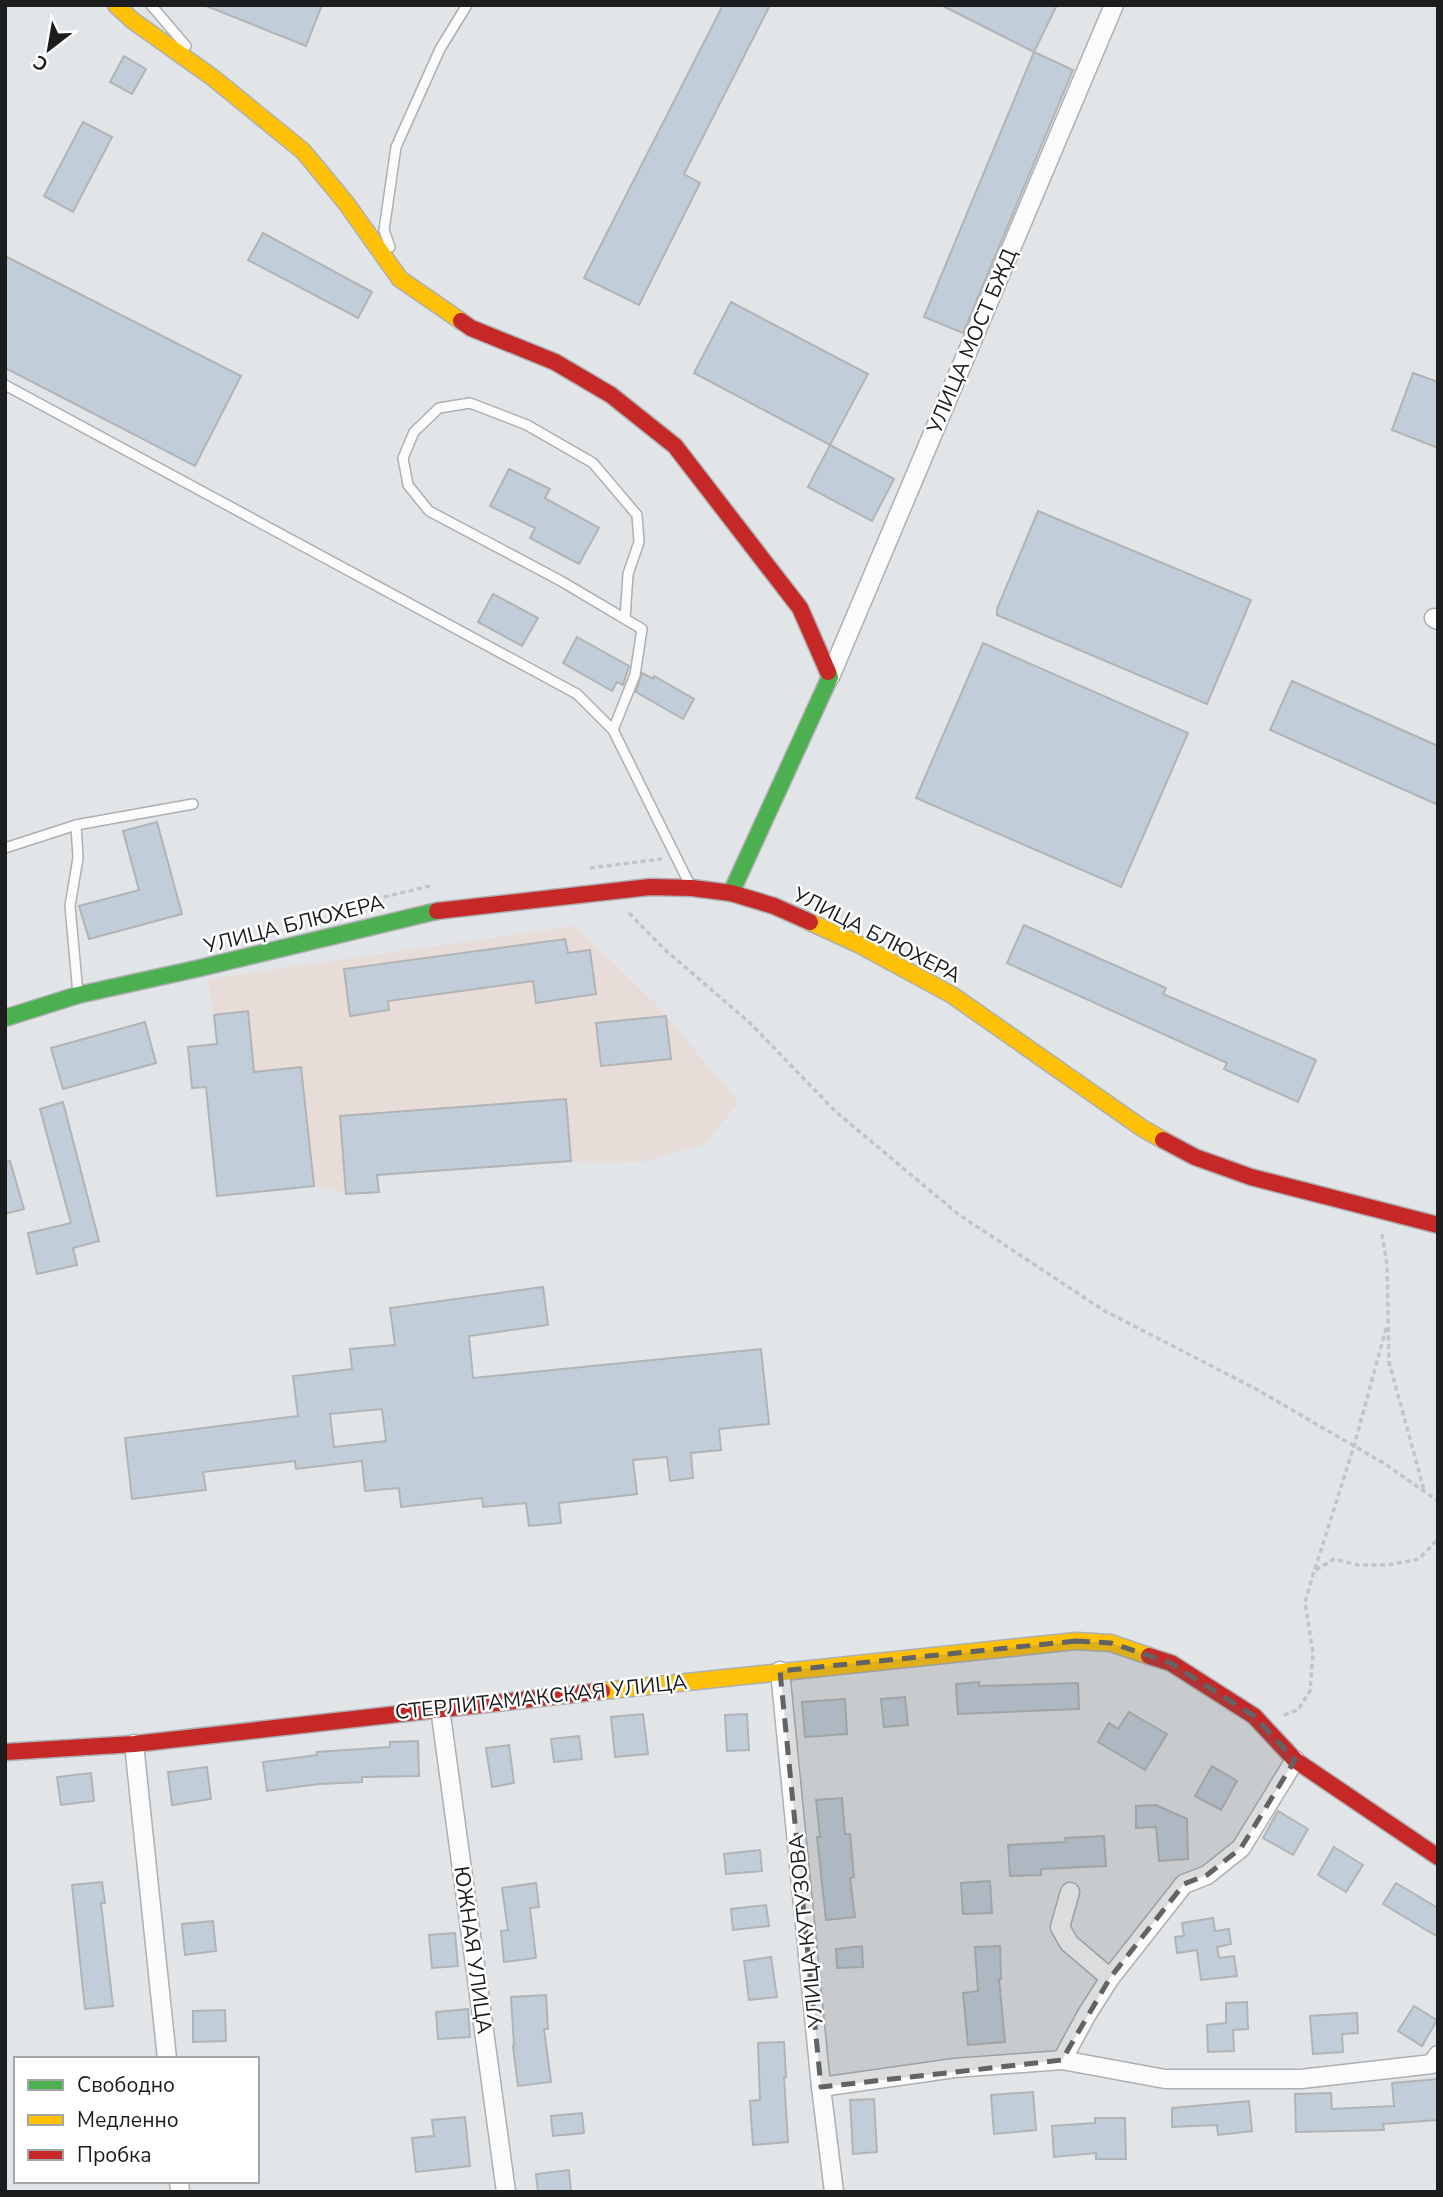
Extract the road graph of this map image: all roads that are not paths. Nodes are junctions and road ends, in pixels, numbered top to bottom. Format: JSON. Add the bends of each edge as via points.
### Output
{"nodes":[{"id":1,"x":116,"y":5,"type":"edge"},
{"id":2,"x":151,"y":5,"type":"edge"},
{"id":3,"x":467,"y":5,"type":"edge"},
{"id":4,"x":1114,"y":5,"type":"edge"},
{"id":5,"x":212,"y":77,"type":"junction"},
{"id":6,"x":400,"y":279,"type":"junction"},
{"id":7,"x":5,"y":385,"type":"edge"},
{"id":8,"x":625,"y":619,"type":"junction"},
{"id":9,"x":830,"y":677,"type":"junction"},
{"id":10,"x":613,"y":730,"type":"junction"},
{"id":11,"x":193,"y":804,"type":"dead end"},
{"id":12,"x":75,"y":825,"type":"junction"},
{"id":13,"x":5,"y":848,"type":"edge"},
{"id":14,"x":692,"y":888,"type":"junction"},
{"id":15,"x":731,"y":893,"type":"junction"},
{"id":16,"x":78,"y":995,"type":"junction"},
{"id":17,"x":5,"y":1017,"type":"edge"},
{"id":18,"x":1438,"y":1225,"type":"edge"},
{"id":19,"x":780,"y":1671,"type":"junction"},
{"id":20,"x":440,"y":1709,"type":"junction"},
{"id":21,"x":134,"y":1744,"type":"junction"},
{"id":22,"x":5,"y":1752,"type":"edge"},
{"id":23,"x":1295,"y":1760,"type":"junction"},
{"id":24,"x":1438,"y":1857,"type":"edge"},
{"id":25,"x":1070,"y":1892,"type":"dead end"},
{"id":26,"x":1110,"y":1978,"type":"junction"},
{"id":27,"x":1438,"y":2055,"type":"edge"},
{"id":28,"x":167,"y":2057,"type":"edge"},
{"id":29,"x":1062,"y":2060,"type":"junction"},
{"id":30,"x":821,"y":2087,"type":"junction"},
{"id":31,"x":506,"y":2192,"type":"edge"},
{"id":32,"x":834,"y":2192,"type":"edge"}],
"edges":[{"from":1,"to":5,"type":"street"},
{"from":2,"to":5,"type":"lane"},
{"from":3,"to":6,"type":"lane","via":[[440,49],[396,147],[384,230]]},
{"from":4,"to":9,"type":"street","name":"УЛИЦА МОСТ БЖД"},
{"from":5,"to":6,"type":"street","via":[[303,151]]},
{"from":6,"to":9,"type":"street","via":[[471,328],[555,362],[611,395],[675,446],[800,608]]},
{"from":7,"to":10,"type":"lane","via":[[577,694]]},
{"from":8,"to":8,"type":"lane","via":[[429,511],[408,485],[403,458],[414,432],[439,408],[470,403],[527,425],[593,463],[638,515],[639,542],[628,574]]},
{"from":8,"to":10,"type":"lane","via":[[642,629],[635,675]]},
{"from":9,"to":15,"type":"street"},
{"from":10,"to":14,"type":"lane"},
{"from":11,"to":12,"type":"lane"},
{"from":12,"to":13,"type":"lane"},
{"from":12,"to":16,"type":"lane","via":[[78,858],[70,906]]},
{"from":14,"to":15,"type":"street","name":"УЛИЦА БЛЮХЕРА"},
{"from":14,"to":16,"type":"street","name":"УЛИЦА БЛЮХЕРА","via":[[605,890],[444,909]]},
{"from":15,"to":18,"type":"street","name":"УЛИЦА БЛЮХЕРА","via":[[774,906],[858,944],[952,995],[1142,1128],[1195,1157],[1251,1177]]},
{"from":16,"to":17,"type":"street","name":"УЛИЦА БЛЮХЕРА"},
{"from":19,"to":20,"type":"street","name":"СТЕРЛИТАМАКСКАЯ УЛИЦА"},
{"from":19,"to":23,"type":"street","name":"СТЕРЛИТАМАКСКАЯ УЛИЦА","via":[[1076,1641],[1111,1643],[1171,1663],[1254,1716]]},
{"from":19,"to":30,"type":"street","name":"УЛИЦА КУТУЗОВА"},
{"from":20,"to":21,"type":"street","name":"СТЕРЛИТАМАКСКАЯ УЛИЦА"},
{"from":20,"to":31,"type":"street","name":"ЮЖНАЯ УЛИЦА"},
{"from":21,"to":22,"type":"street","name":"СТЕРЛИТАМАКСКАЯ УЛИЦА"},
{"from":21,"to":28,"type":"street"},
{"from":23,"to":24,"type":"street","name":"СТЕРЛИТАМАКСКАЯ УЛИЦА"},
{"from":23,"to":26,"type":"street","via":[[1241,1847],[1207,1875],[1184,1884]]},
{"from":25,"to":26,"type":"street","via":[[1060,1927],[1069,1943]]},
{"from":26,"to":29,"type":"street"},
{"from":27,"to":29,"type":"street","via":[[1432,2064],[1301,2079],[1165,2079]]},
{"from":29,"to":30,"type":"street","via":[[955,2068]]},
{"from":30,"to":32,"type":"street","name":"УЛИЦА КУТУЗОВА"}]}
